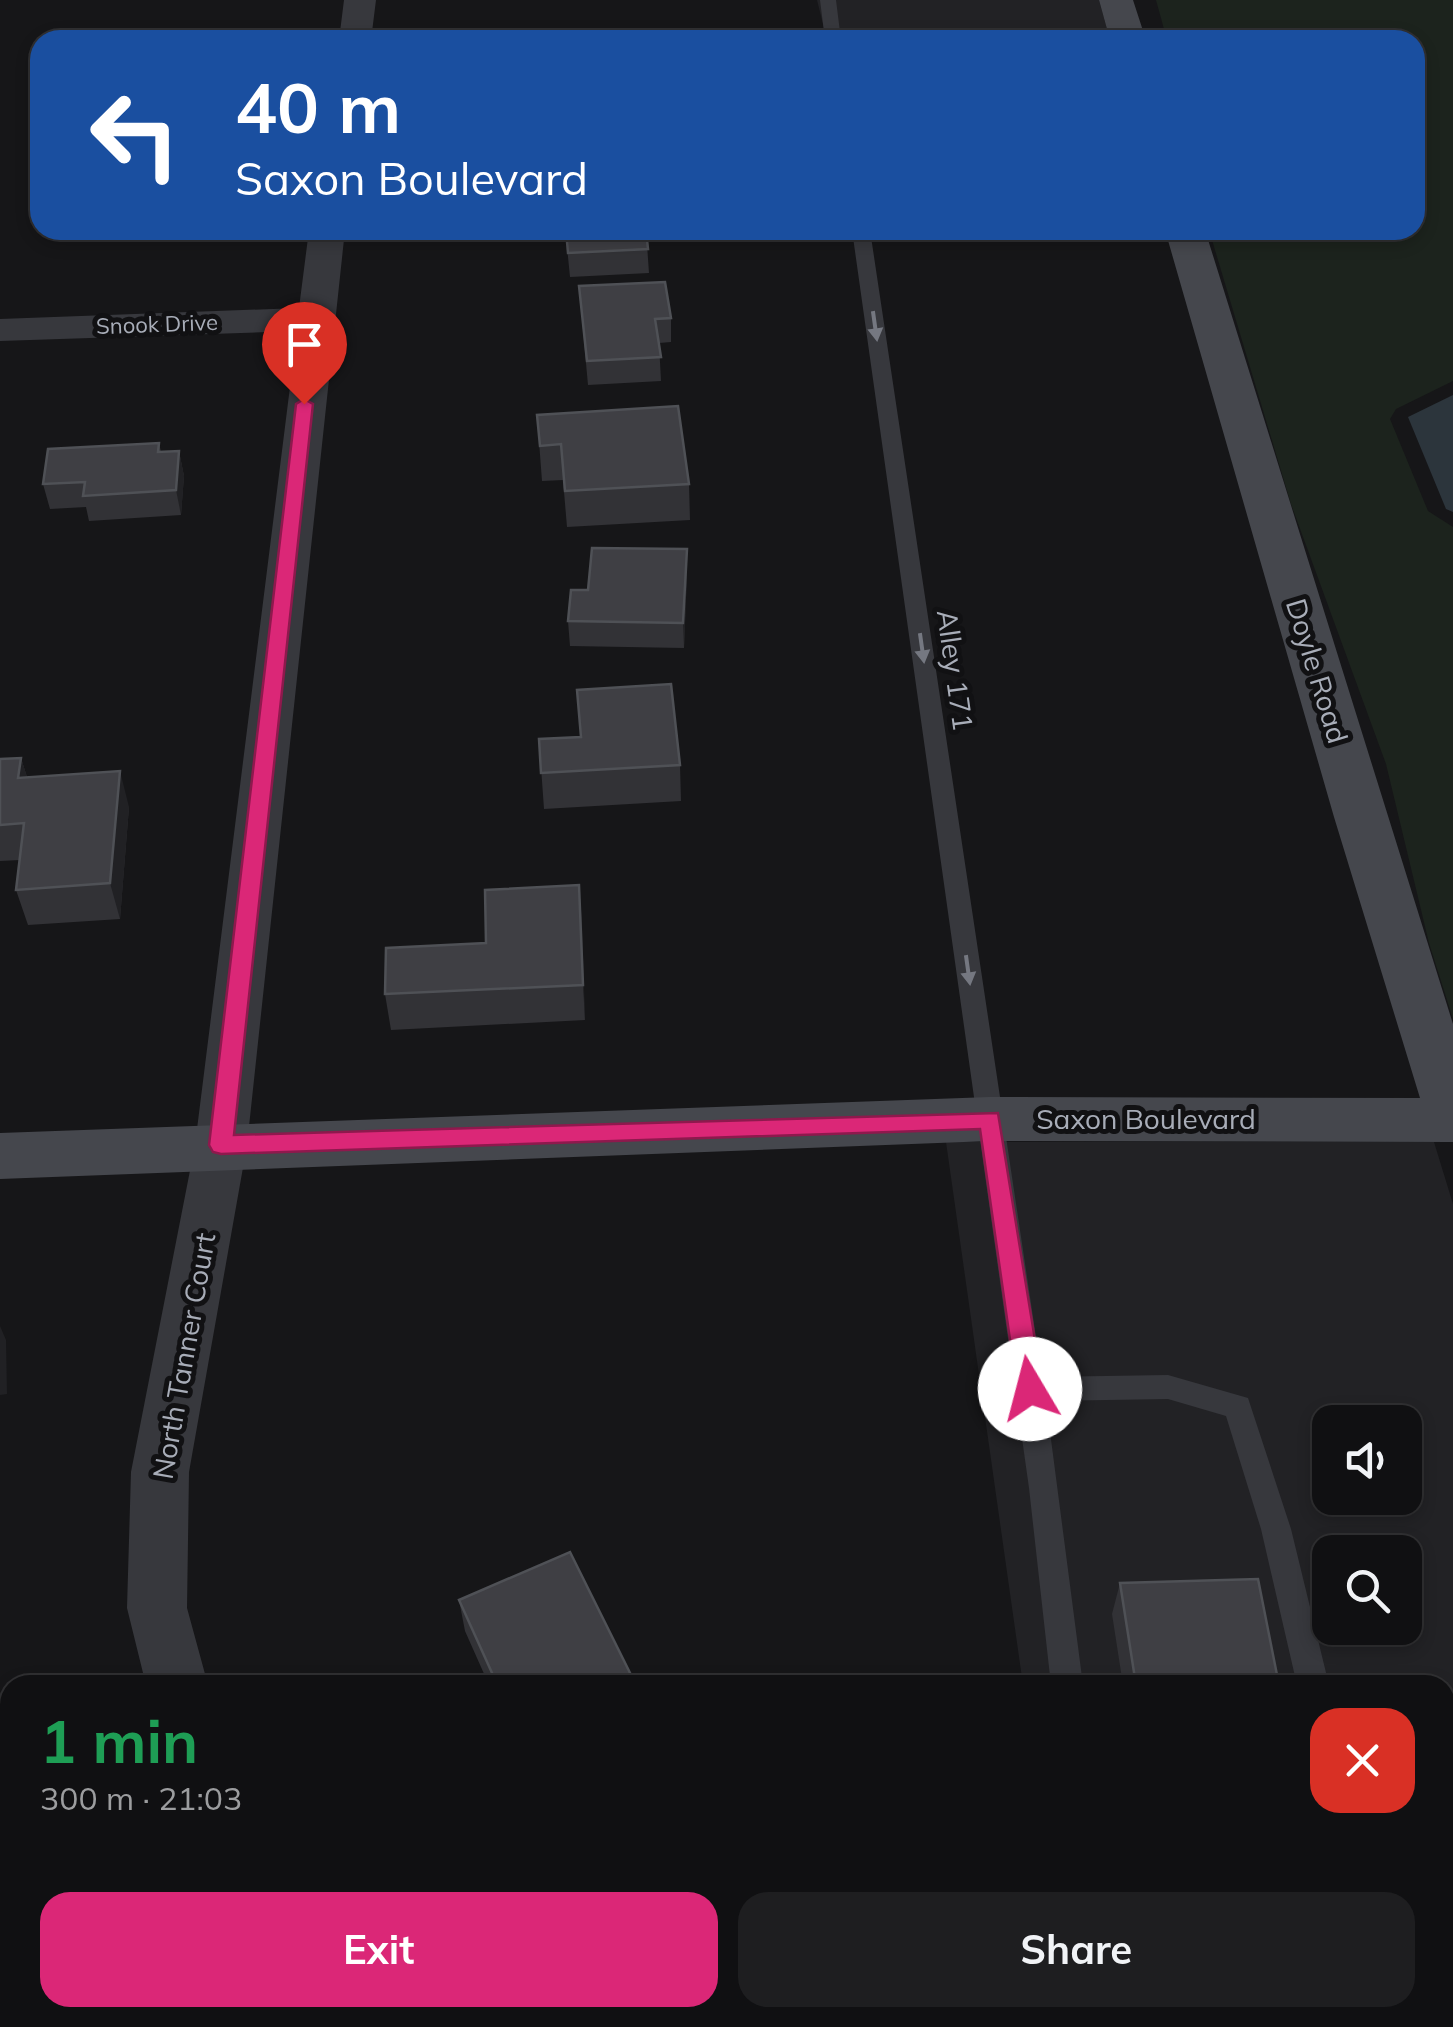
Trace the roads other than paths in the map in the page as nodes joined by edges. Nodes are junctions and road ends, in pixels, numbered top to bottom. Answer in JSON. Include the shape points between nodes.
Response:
{"nodes":[{"id":1,"x":360,"y":0,"type":"edge"},
{"id":2,"x":828,"y":0,"type":"edge"},
{"id":3,"x":1116,"y":0,"type":"edge"},
{"id":4,"x":356,"y":30,"type":"edge"},
{"id":5,"x":832,"y":30,"type":"edge"},
{"id":6,"x":1125,"y":30,"type":"edge"},
{"id":7,"x":326,"y":240,"type":"edge"},
{"id":8,"x":862,"y":240,"type":"edge"},
{"id":9,"x":1187,"y":240,"type":"edge"},
{"id":10,"x":314,"y":319,"type":"junction"},
{"id":11,"x":0,"y":330,"type":"edge"},
{"id":12,"x":1453,"y":1111,"type":"edge"},
{"id":13,"x":990,"y":1119,"type":"junction"},
{"id":14,"x":1453,"y":1120,"type":"edge"},
{"id":15,"x":221,"y":1145,"type":"junction"},
{"id":16,"x":0,"y":1156,"type":"edge"},
{"id":17,"x":1030,"y":1389,"type":"junction"},
{"id":18,"x":174,"y":1675,"type":"edge"},
{"id":19,"x":1066,"y":1675,"type":"edge"},
{"id":20,"x":1312,"y":1675,"type":"edge"}],
"edges":[{"from":1,"to":4,"type":"street"},
{"from":2,"to":5,"type":"lane"},
{"from":3,"to":6,"type":"main road"},
{"from":7,"to":10,"type":"street","name":"North Tanner Court"},
{"from":8,"to":13,"type":"lane","name":"Alley 171","one_way":true},
{"from":9,"to":12,"type":"main road","name":"Doyle Road"},
{"from":10,"to":11,"type":"street","name":"Snook Drive"},
{"from":10,"to":15,"type":"street","name":"North Tanner Court"},
{"from":13,"to":14,"type":"main road","name":"Saxon Boulevard"},
{"from":13,"to":15,"type":"main road","name":"Saxon Boulevard"},
{"from":13,"to":17,"type":"lane","name":"Alley 171"},
{"from":15,"to":16,"type":"main road","name":"Saxon Boulevard"},
{"from":15,"to":18,"type":"street","name":"North Tanner Court","via":[[160,1472],[156,1608]]},
{"from":17,"to":19,"type":"lane","name":"Alley 171"},
{"from":17,"to":20,"type":"lane","via":[[1168,1387],[1238,1406]]}]}
